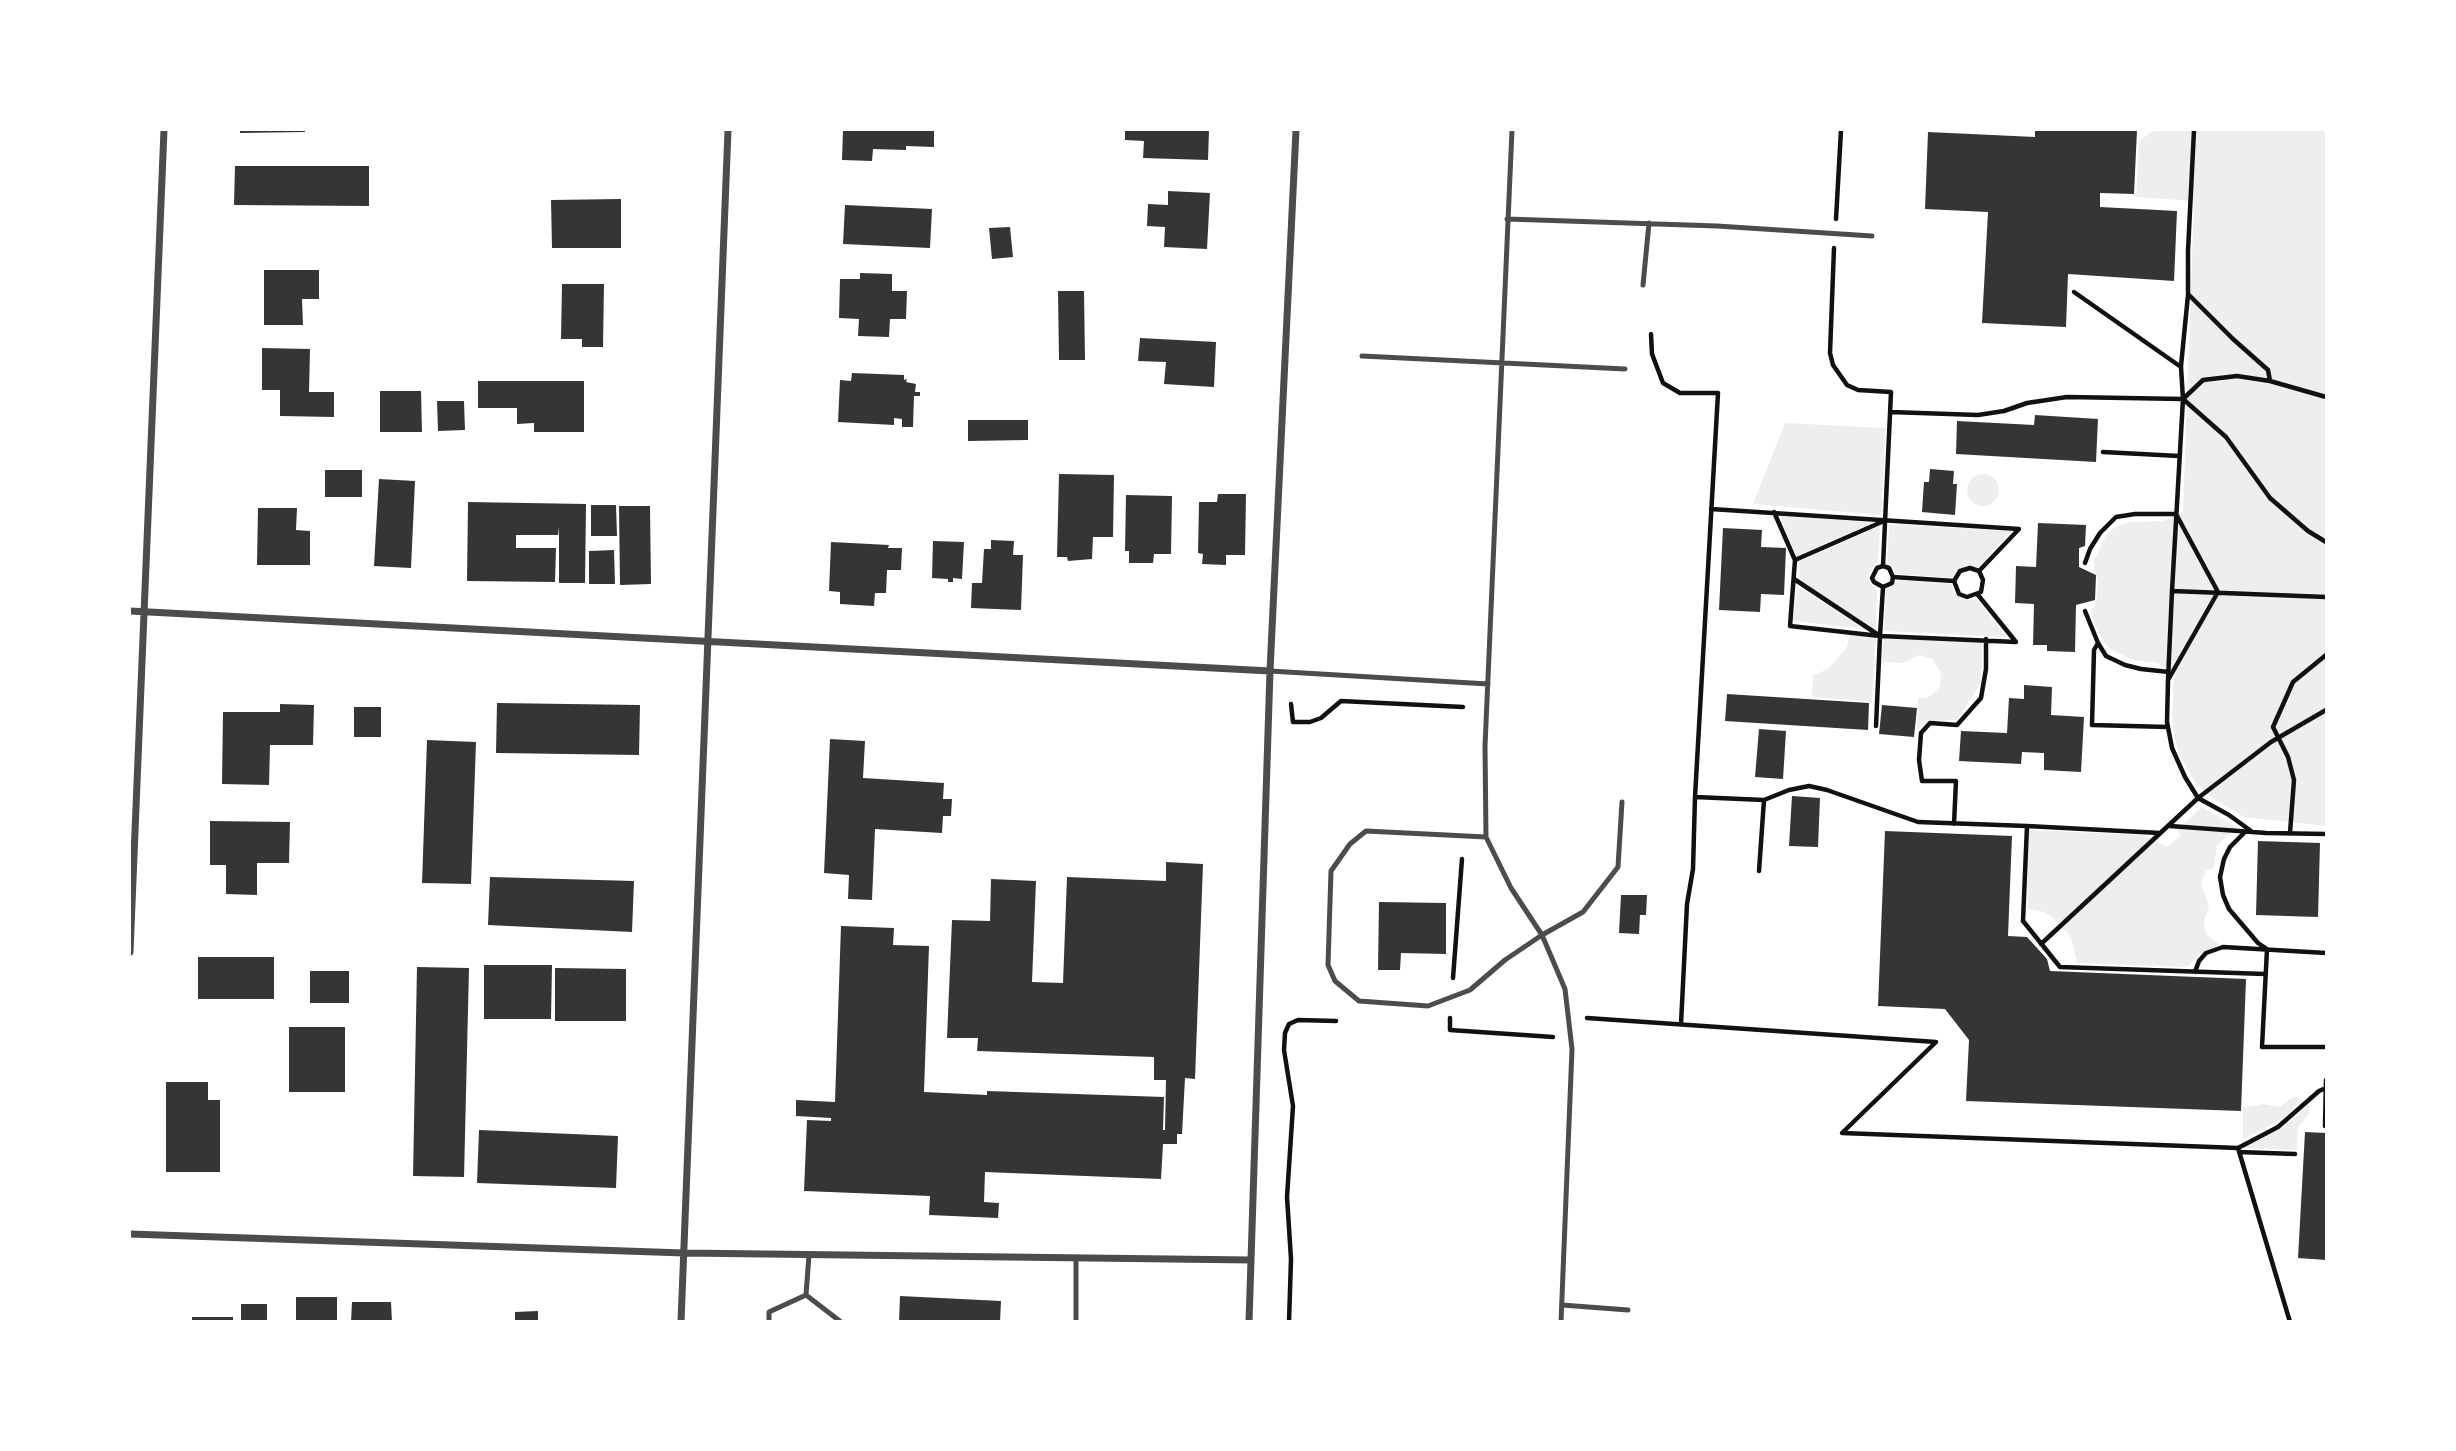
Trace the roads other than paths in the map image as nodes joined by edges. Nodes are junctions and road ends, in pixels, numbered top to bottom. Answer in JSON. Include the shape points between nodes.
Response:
{"nodes":[{"id":1,"x":164,"y":130,"type":"edge"},
{"id":2,"x":728,"y":130,"type":"edge"},
{"id":3,"x":1296,"y":130,"type":"edge"},
{"id":4,"x":1512,"y":130,"type":"edge"},
{"id":5,"x":1507,"y":219,"type":"junction"},
{"id":6,"x":1649,"y":223,"type":"junction"},
{"id":7,"x":1872,"y":236,"type":"dead end"},
{"id":8,"x":1643,"y":285,"type":"dead end"},
{"id":9,"x":1362,"y":356,"type":"dead end"},
{"id":10,"x":1503,"y":362,"type":"junction"},
{"id":11,"x":1625,"y":369,"type":"dead end"},
{"id":12,"x":130,"y":611,"type":"edge"},
{"id":13,"x":144,"y":611,"type":"junction"},
{"id":14,"x":708,"y":641,"type":"junction"},
{"id":15,"x":1270,"y":671,"type":"junction"},
{"id":16,"x":1488,"y":684,"type":"junction"},
{"id":17,"x":1622,"y":802,"type":"dead end"},
{"id":18,"x":1486,"y":837,"type":"junction"},
{"id":19,"x":1542,"y":935,"type":"junction"},
{"id":20,"x":130,"y":952,"type":"edge"},
{"id":21,"x":130,"y":1234,"type":"edge"},
{"id":22,"x":684,"y":1253,"type":"junction"},
{"id":23,"x":809,"y":1255,"type":"junction"},
{"id":24,"x":1076,"y":1258,"type":"junction"},
{"id":25,"x":1251,"y":1260,"type":"junction"},
{"id":26,"x":806,"y":1295,"type":"junction"},
{"id":27,"x":1562,"y":1305,"type":"junction"},
{"id":28,"x":1628,"y":1310,"type":"dead end"},
{"id":29,"x":681,"y":1321,"type":"edge"},
{"id":30,"x":769,"y":1321,"type":"edge"},
{"id":31,"x":841,"y":1321,"type":"edge"},
{"id":32,"x":1076,"y":1321,"type":"edge"},
{"id":33,"x":1249,"y":1321,"type":"edge"},
{"id":34,"x":1561,"y":1321,"type":"edge"}],
"edges":[{"from":1,"to":13,"type":"street"},
{"from":2,"to":14,"type":"street"},
{"from":3,"to":15,"type":"street"},
{"from":4,"to":5,"type":"lane"},
{"from":5,"to":6,"type":"lane"},
{"from":5,"to":10,"type":"lane"},
{"from":6,"to":7,"type":"lane"},
{"from":6,"to":8,"type":"lane"},
{"from":9,"to":10,"type":"lane"},
{"from":10,"to":11,"type":"lane"},
{"from":10,"to":16,"type":"lane"},
{"from":12,"to":13,"type":"street"},
{"from":13,"to":14,"type":"street"},
{"from":13,"to":20,"type":"street"},
{"from":14,"to":15,"type":"street"},
{"from":14,"to":22,"type":"street"},
{"from":15,"to":16,"type":"lane"},
{"from":15,"to":25,"type":"street"},
{"from":16,"to":18,"type":"lane"},
{"from":17,"to":19,"type":"lane","via":[[1618,867],[1583,912]]},
{"from":18,"to":19,"type":"lane","via":[[1511,888]]},
{"from":18,"to":19,"type":"lane","via":[[1366,831],[1350,844],[1331,871],[1328,965],[1335,981],[1359,1001],[1428,1006],[1470,990]]},
{"from":19,"to":27,"type":"lane","via":[[1565,989],[1572,1049]]},
{"from":21,"to":22,"type":"street"},
{"from":22,"to":23,"type":"street"},
{"from":22,"to":29,"type":"street"},
{"from":23,"to":24,"type":"street"},
{"from":23,"to":26,"type":"lane"},
{"from":24,"to":25,"type":"street"},
{"from":24,"to":32,"type":"lane"},
{"from":25,"to":33,"type":"street"},
{"from":26,"to":30,"type":"lane","via":[[769,1312]]},
{"from":26,"to":31,"type":"lane"},
{"from":27,"to":28,"type":"lane"},
{"from":27,"to":34,"type":"lane"}]}
